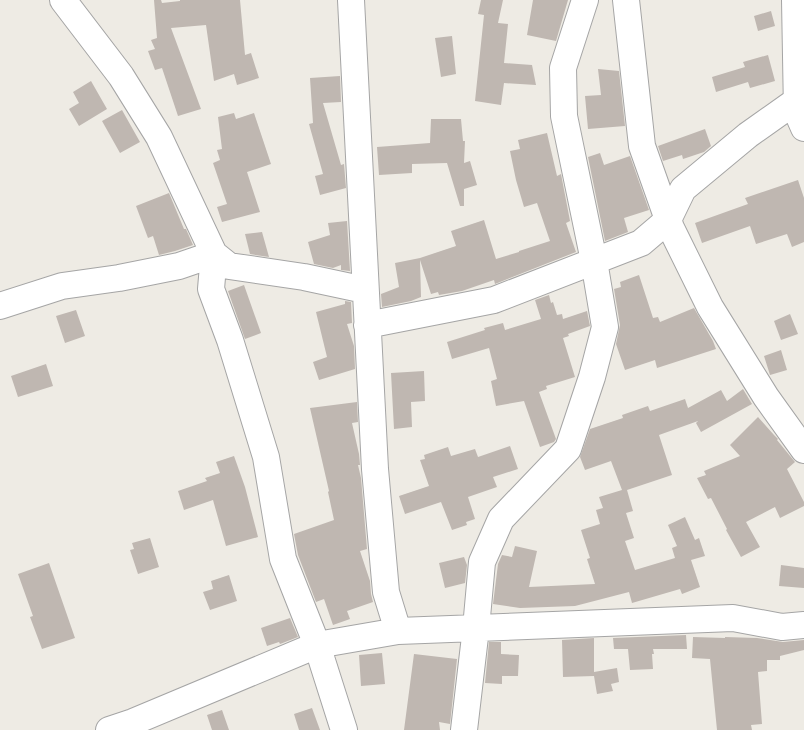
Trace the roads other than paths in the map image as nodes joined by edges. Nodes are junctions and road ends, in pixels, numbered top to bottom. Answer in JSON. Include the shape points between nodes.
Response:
{"nodes":[{"id":1,"x":63,"y":0,"type":"edge"},
{"id":2,"x":351,"y":0,"type":"edge"},
{"id":3,"x":585,"y":0,"type":"edge"},
{"id":4,"x":626,"y":0,"type":"edge"},
{"id":5,"x":795,"y":0,"type":"edge"},
{"id":6,"x":796,"y":101,"type":"junction"},
{"id":7,"x":804,"y":128,"type":"edge"},
{"id":8,"x":668,"y":220,"type":"junction"},
{"id":9,"x":214,"y":254,"type":"junction"},
{"id":10,"x":594,"y":261,"type":"junction"},
{"id":11,"x":366,"y":290,"type":"junction"},
{"id":12,"x":0,"y":306,"type":"edge"},
{"id":13,"x":367,"y":325,"type":"junction"},
{"id":14,"x":804,"y":450,"type":"edge"},
{"id":15,"x":804,"y":625,"type":"edge"},
{"id":16,"x":476,"y":628,"type":"junction"},
{"id":17,"x":398,"y":631,"type":"junction"},
{"id":18,"x":317,"y":645,"type":"junction"},
{"id":19,"x":109,"y":730,"type":"edge"},
{"id":20,"x":344,"y":730,"type":"edge"},
{"id":21,"x":464,"y":730,"type":"edge"}],
"edges":[{"from":1,"to":9,"type":"street","via":[[121,76],[160,137]]},
{"from":2,"to":11,"type":"street"},
{"from":3,"to":10,"type":"street","via":[[563,68],[564,116]]},
{"from":4,"to":8,"type":"street","via":[[642,146]]},
{"from":5,"to":6,"type":"street"},
{"from":6,"to":7,"type":"street","via":[[796,112]]},
{"from":6,"to":8,"type":"street","via":[[748,135],[683,189]]},
{"from":8,"to":10,"type":"street","via":[[641,243]]},
{"from":8,"to":14,"type":"street","via":[[710,307],[766,397]]},
{"from":9,"to":11,"type":"street","via":[[229,266]]},
{"from":9,"to":12,"type":"street","via":[[179,266],[62,286]]},
{"from":9,"to":18,"type":"street","via":[[211,288],[266,457],[284,559]]},
{"from":10,"to":13,"type":"street","via":[[494,300]]},
{"from":10,"to":16,"type":"street","via":[[605,327],[592,377],[568,449],[501,519],[482,562]]},
{"from":11,"to":13,"type":"street"},
{"from":13,"to":17,"type":"street","via":[[386,592]]},
{"from":15,"to":16,"type":"street","via":[[782,627],[733,618]]},
{"from":16,"to":17,"type":"street"},
{"from":16,"to":21,"type":"street"},
{"from":17,"to":18,"type":"street"},
{"from":18,"to":19,"type":"street"},
{"from":18,"to":20,"type":"street"}]}
